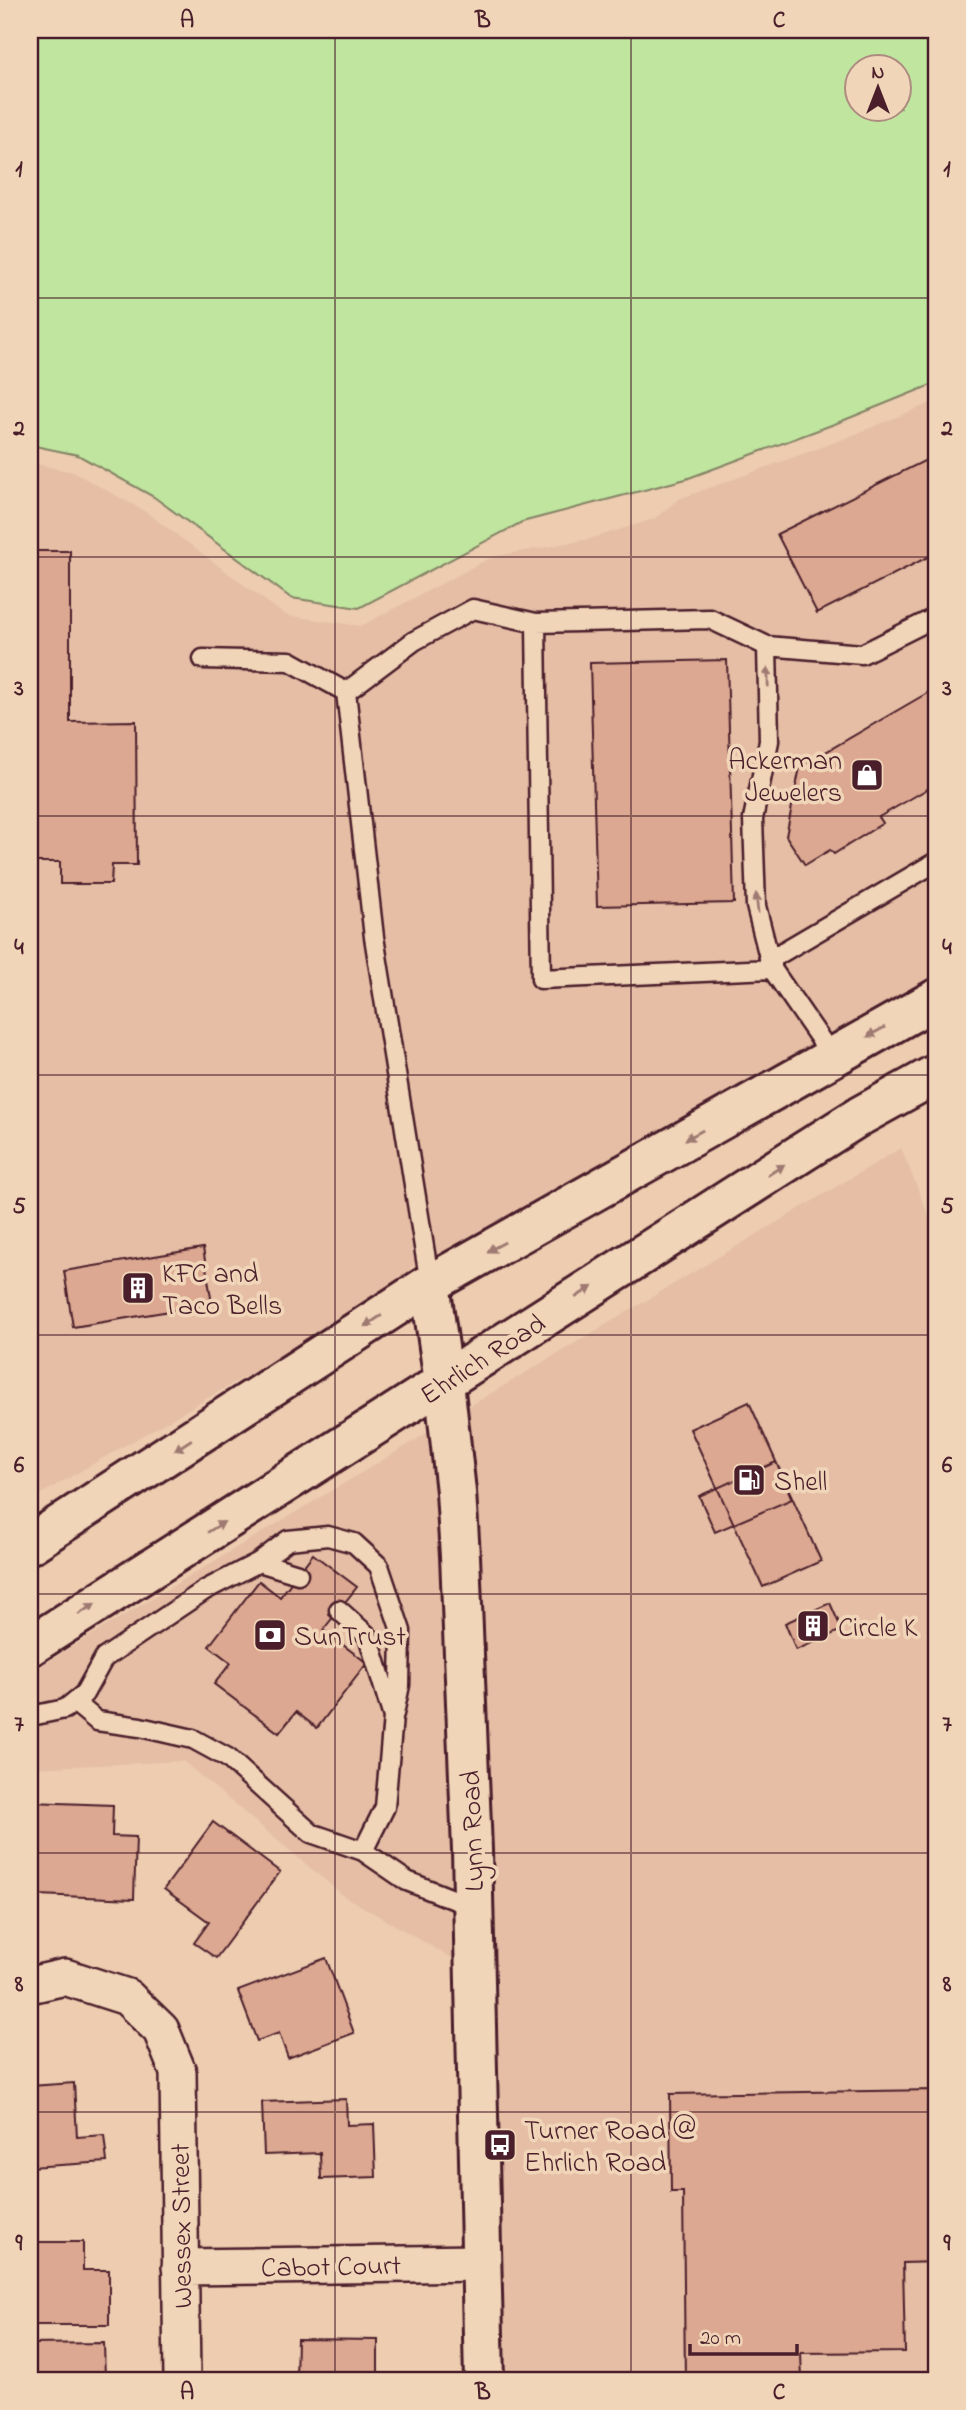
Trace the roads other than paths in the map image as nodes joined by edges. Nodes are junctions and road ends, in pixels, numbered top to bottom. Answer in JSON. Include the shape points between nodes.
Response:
{"nodes":[{"id":1,"x":936,"y":617,"type":"edge"},
{"id":2,"x":536,"y":622,"type":"junction"},
{"id":3,"x":767,"y":646,"type":"junction"},
{"id":4,"x":203,"y":659,"type":"dead end"},
{"id":5,"x":346,"y":692,"type":"junction"},
{"id":6,"x":936,"y":862,"type":"edge"},
{"id":7,"x":770,"y":964,"type":"junction"},
{"id":8,"x":936,"y":999,"type":"edge"},
{"id":9,"x":832,"y":1056,"type":"junction"},
{"id":10,"x":936,"y":1074,"type":"edge"},
{"id":11,"x":430,"y":1284,"type":"junction"},
{"id":12,"x":444,"y":1382,"type":"junction"},
{"id":13,"x":30,"y":1544,"type":"edge"},
{"id":14,"x":259,"y":1562,"type":"junction"},
{"id":15,"x":298,"y":1574,"type":"dead end"},
{"id":16,"x":339,"y":1610,"type":"dead end"},
{"id":17,"x":30,"y":1646,"type":"edge"},
{"id":18,"x":74,"y":1702,"type":"junction"},
{"id":19,"x":30,"y":1708,"type":"edge"},
{"id":20,"x":394,"y":1717,"type":"junction"},
{"id":21,"x":363,"y":1851,"type":"junction"},
{"id":22,"x":473,"y":1907,"type":"junction"},
{"id":23,"x":30,"y":1985,"type":"edge"},
{"id":24,"x":482,"y":2263,"type":"junction"},
{"id":25,"x":180,"y":2267,"type":"junction"},
{"id":26,"x":181,"y":2380,"type":"edge"},
{"id":27,"x":484,"y":2380,"type":"edge"}],
"edges":[{"from":1,"to":3,"type":"lane","via":[[862,654]]},
{"from":2,"to":3,"type":"lane","via":[[710,619]]},
{"from":2,"to":5,"type":"lane","via":[[473,609],[414,641]]},
{"from":2,"to":7,"type":"lane","via":[[541,979]]},
{"from":7,"to":3,"type":"lane","one_way":true,"via":[[756,906],[753,819],[769,741]]},
{"from":4,"to":5,"type":"lane","via":[[290,661]]},
{"from":5,"to":11,"type":"lane","via":[[374,937]]},
{"from":6,"to":7,"type":"lane"},
{"from":7,"to":9,"type":"lane"},
{"from":8,"to":9,"type":"main road","one_way":true},
{"from":9,"to":11,"type":"main road","one_way":true},
{"from":12,"to":10,"type":"main road","name":"Ehrlich Road","one_way":true,"via":[[860,1116]]},
{"from":11,"to":12,"type":"main road","name":"Lynn Road"},
{"from":11,"to":13,"type":"main road","one_way":true},
{"from":17,"to":12,"type":"main road","name":"Ehrlich Road","one_way":true},
{"from":12,"to":22,"type":"main road","name":"Lynn Road","via":[[459,1543]]},
{"from":14,"to":15,"type":"lane"},
{"from":14,"to":18,"type":"lane","via":[[205,1590],[104,1658],[84,1694]]},
{"from":14,"to":20,"type":"lane","via":[[288,1540],[328,1536],[354,1543],[379,1566],[401,1631]]},
{"from":16,"to":20,"type":"lane","via":[[368,1636]]},
{"from":18,"to":19,"type":"lane","via":[[65,1709],[36,1715]]},
{"from":18,"to":21,"type":"lane","via":[[97,1721],[193,1740],[217,1752],[311,1833]]},
{"from":20,"to":21,"type":"lane","via":[[385,1807]]},
{"from":21,"to":22,"type":"lane","via":[[407,1881]]},
{"from":22,"to":24,"type":"main road","name":"Lynn Road"},
{"from":23,"to":25,"type":"street","name":"Wessex Street","via":[[65,1977],[127,1997],[161,2029],[178,2072]]},
{"from":24,"to":25,"type":"street","name":"Cabot Court"},
{"from":24,"to":27,"type":"main road","name":"Lynn Road"},
{"from":25,"to":26,"type":"street","name":"Wessex Street"}]}
